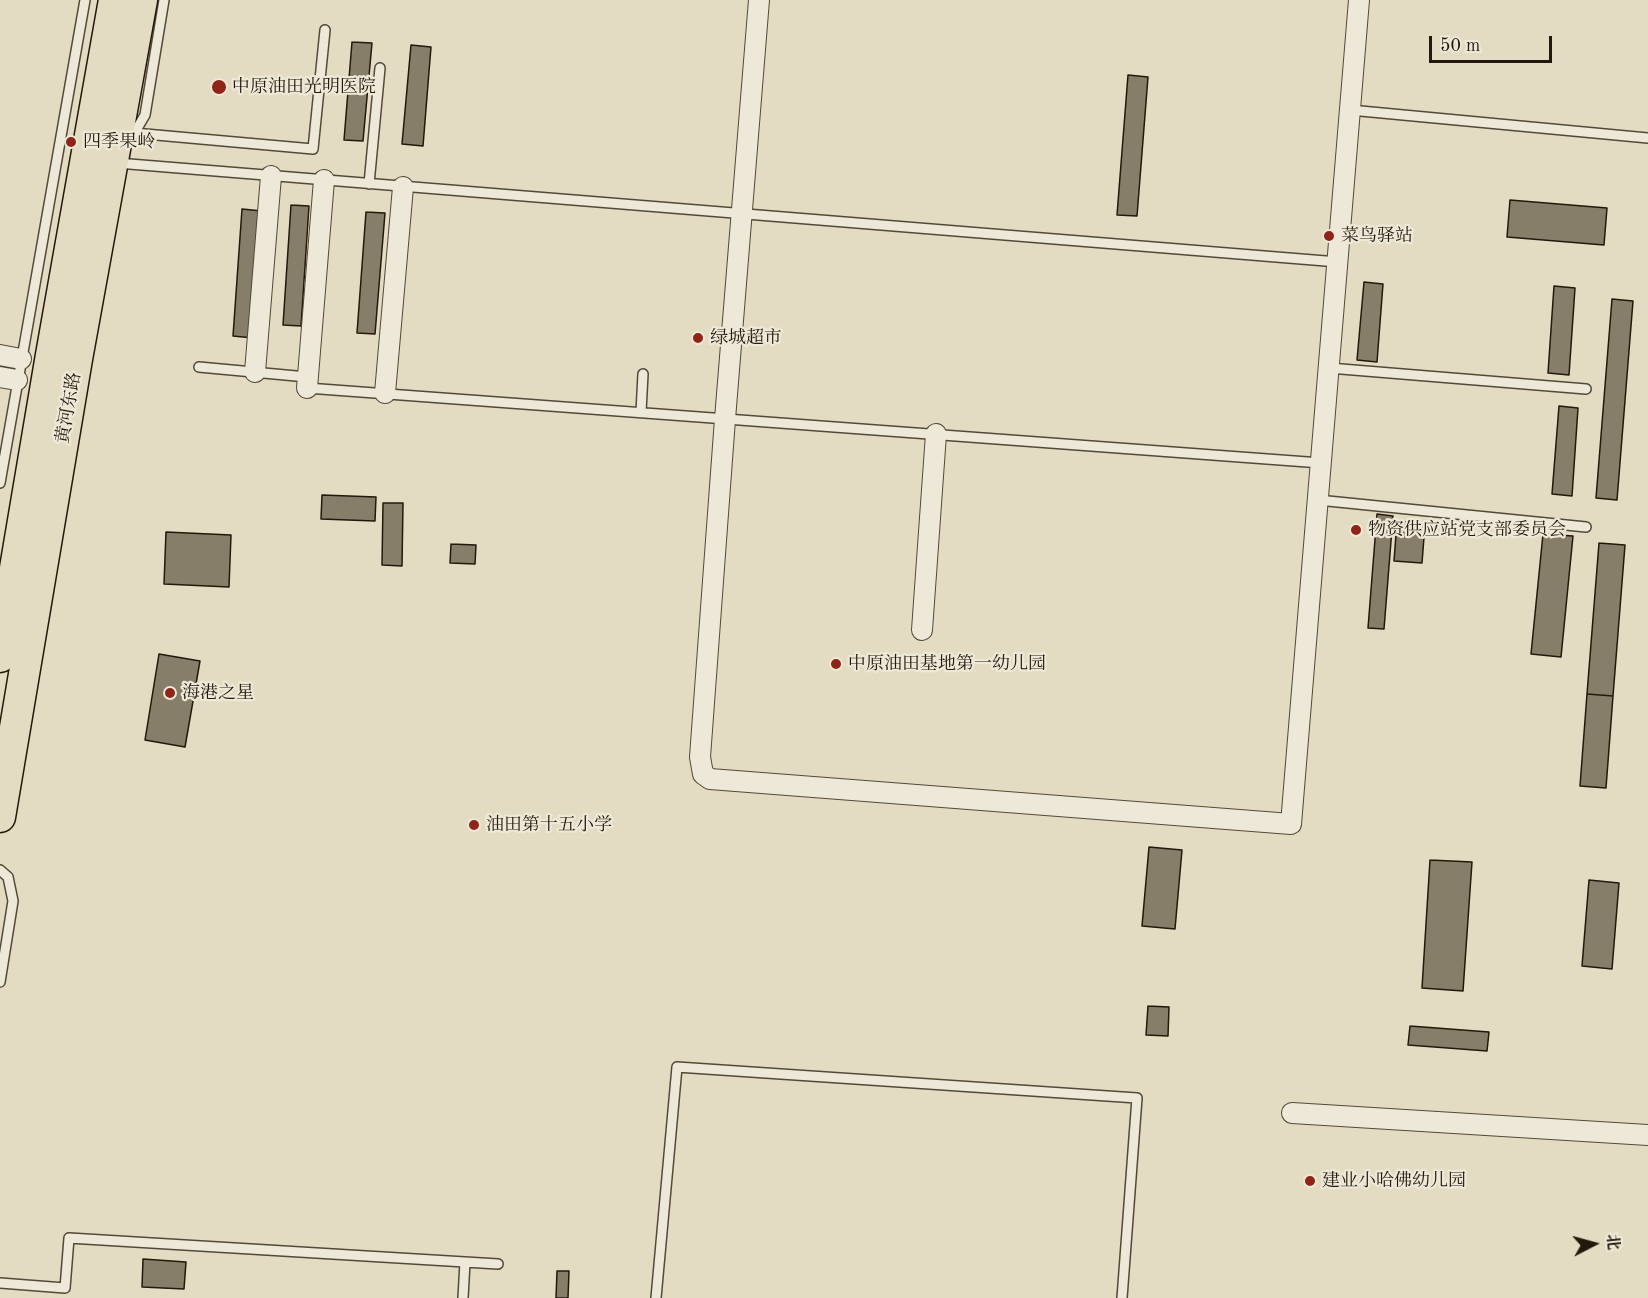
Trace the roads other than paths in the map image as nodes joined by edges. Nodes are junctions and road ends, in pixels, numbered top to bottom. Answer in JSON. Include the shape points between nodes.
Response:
{"nodes":[{"id":1,"x":85,"y":0,"type":"edge"},
{"id":2,"x":114,"y":0,"type":"edge"},
{"id":3,"x":142,"y":0,"type":"edge"},
{"id":4,"x":164,"y":0,"type":"edge"},
{"id":5,"x":759,"y":0,"type":"edge"},
{"id":6,"x":1359,"y":0,"type":"edge"},
{"id":7,"x":325,"y":30,"type":"dead end"},
{"id":8,"x":380,"y":68,"type":"dead end"},
{"id":9,"x":1350,"y":110,"type":"junction"},
{"id":10,"x":134,"y":133,"type":"junction"},
{"id":11,"x":1648,"y":138,"type":"edge"},
{"id":12,"x":113,"y":163,"type":"junction"},
{"id":13,"x":271,"y":176,"type":"junction"},
{"id":14,"x":324,"y":180,"type":"junction"},
{"id":15,"x":369,"y":184,"type":"junction"},
{"id":16,"x":403,"y":187,"type":"junction"},
{"id":17,"x":742,"y":214,"type":"junction"},
{"id":18,"x":1338,"y":262,"type":"junction"},
{"id":19,"x":0,"y":355,"type":"edge"},
{"id":20,"x":21,"y":359,"type":"junction"},
{"id":21,"x":199,"y":367,"type":"dead end"},
{"id":22,"x":1329,"y":368,"type":"junction"},
{"id":23,"x":255,"y":372,"type":"junction"},
{"id":24,"x":643,"y":374,"type":"dead end"},
{"id":25,"x":9,"y":379,"type":"edge"},
{"id":26,"x":307,"y":382,"type":"junction"},
{"id":27,"x":1586,"y":389,"type":"dead end"},
{"id":28,"x":386,"y":393,"type":"junction"},
{"id":29,"x":641,"y":412,"type":"junction"},
{"id":30,"x":725,"y":418,"type":"junction"},
{"id":31,"x":936,"y":434,"type":"junction"},
{"id":32,"x":1321,"y":463,"type":"junction"},
{"id":33,"x":0,"y":483,"type":"edge"},
{"id":34,"x":1318,"y":500,"type":"junction"},
{"id":35,"x":1586,"y":527,"type":"dead end"},
{"id":36,"x":922,"y":630,"type":"dead end"},
{"id":37,"x":0,"y":657,"type":"edge"},
{"id":38,"x":0,"y":817,"type":"edge"},
{"id":39,"x":0,"y":870,"type":"edge"},
{"id":40,"x":0,"y":982,"type":"edge"},
{"id":41,"x":1292,"y":1113,"type":"dead end"},
{"id":42,"x":1648,"y":1135,"type":"edge"},
{"id":43,"x":465,"y":1262,"type":"junction"},
{"id":44,"x":498,"y":1264,"type":"dead end"},
{"id":45,"x":0,"y":1283,"type":"edge"},
{"id":46,"x":463,"y":1298,"type":"edge"},
{"id":47,"x":656,"y":1298,"type":"edge"},
{"id":48,"x":1122,"y":1298,"type":"edge"}],
"edges":[{"from":1,"to":20,"type":"lane"},
{"from":2,"to":37,"type":"main road","name":"黄河东路"},
{"from":3,"to":12,"type":"main road","name":"黄河东路"},
{"from":4,"to":10,"type":"lane","via":[[145,115]]},
{"from":5,"to":17,"type":"street"},
{"from":6,"to":9,"type":"street"},
{"from":7,"to":10,"type":"lane","via":[[313,149]]},
{"from":8,"to":15,"type":"lane"},
{"from":9,"to":11,"type":"lane"},
{"from":9,"to":18,"type":"street"},
{"from":10,"to":12,"type":"lane"},
{"from":12,"to":13,"type":"lane"},
{"from":12,"to":38,"type":"main road","name":"黄河东路"},
{"from":13,"to":14,"type":"lane"},
{"from":13,"to":23,"type":"street"},
{"from":14,"to":15,"type":"lane"},
{"from":14,"to":26,"type":"street"},
{"from":15,"to":16,"type":"lane"},
{"from":16,"to":17,"type":"lane"},
{"from":16,"to":28,"type":"street"},
{"from":17,"to":18,"type":"lane"},
{"from":17,"to":30,"type":"street"},
{"from":18,"to":22,"type":"street"},
{"from":19,"to":20,"type":"street"},
{"from":20,"to":25,"type":"lane"},
{"from":21,"to":23,"type":"lane"},
{"from":22,"to":27,"type":"lane"},
{"from":22,"to":32,"type":"street"},
{"from":23,"to":26,"type":"lane"},
{"from":24,"to":29,"type":"lane"},
{"from":25,"to":33,"type":"lane"},
{"from":26,"to":28,"type":"lane"},
{"from":28,"to":29,"type":"lane"},
{"from":29,"to":30,"type":"lane"},
{"from":30,"to":31,"type":"lane"},
{"from":30,"to":34,"type":"street","via":[[700,758],[703,774],[710,779],[1291,824]]},
{"from":31,"to":32,"type":"lane"},
{"from":31,"to":36,"type":"street"},
{"from":32,"to":34,"type":"street"},
{"from":34,"to":35,"type":"lane"},
{"from":39,"to":40,"type":"lane","via":[[8,876],[13,901]]},
{"from":41,"to":42,"type":"street"},
{"from":43,"to":44,"type":"lane"},
{"from":43,"to":45,"type":"lane","via":[[69,1238],[65,1288]]},
{"from":43,"to":46,"type":"lane"},
{"from":47,"to":48,"type":"lane","via":[[677,1066],[1137,1098]]}]}
